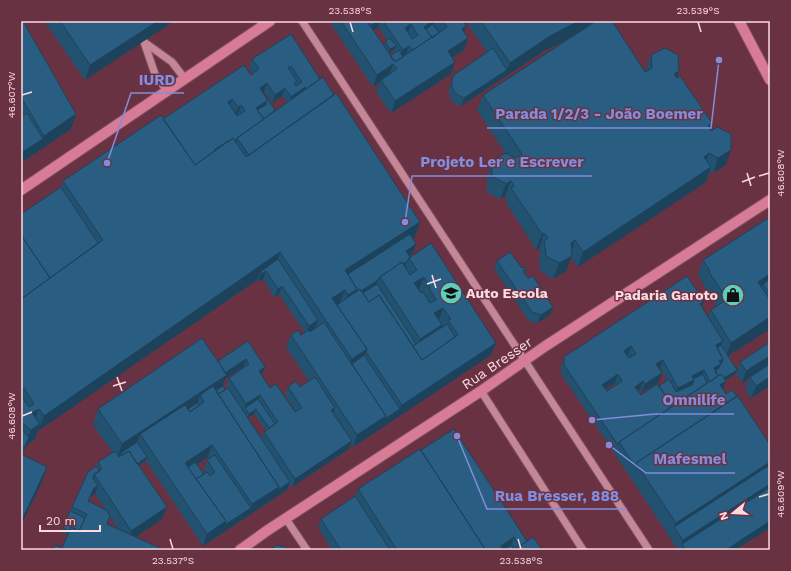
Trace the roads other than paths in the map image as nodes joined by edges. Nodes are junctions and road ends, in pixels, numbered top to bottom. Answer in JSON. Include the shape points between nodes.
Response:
{"nodes":[{"id":1,"x":270,"y":21,"type":"edge"},
{"id":2,"x":302,"y":21,"type":"edge"},
{"id":3,"x":739,"y":21,"type":"edge"},
{"id":4,"x":185,"y":79,"type":"junction"},
{"id":5,"x":770,"y":80,"type":"edge"},
{"id":6,"x":167,"y":91,"type":"junction"},
{"id":7,"x":21,"y":190,"type":"edge"},
{"id":8,"x":770,"y":200,"type":"edge"},
{"id":9,"x":524,"y":361,"type":"junction"},
{"id":10,"x":481,"y":391,"type":"junction"},
{"id":11,"x":286,"y":519,"type":"junction"},
{"id":12,"x":240,"y":550,"type":"edge"},
{"id":13,"x":307,"y":550,"type":"edge"},
{"id":14,"x":583,"y":550,"type":"edge"},
{"id":15,"x":649,"y":550,"type":"edge"}],
"edges":[{"from":1,"to":4,"type":"main road"},
{"from":2,"to":9,"type":"street"},
{"from":3,"to":5,"type":"main road"},
{"from":4,"to":6,"type":"main road"},
{"from":4,"to":6,"type":"street","via":[[172,62],[144,42],[155,74]]},
{"from":6,"to":7,"type":"main road"},
{"from":8,"to":9,"type":"main road","name":"Rua Bresser"},
{"from":9,"to":10,"type":"main road","name":"Rua Bresser"},
{"from":9,"to":15,"type":"street"},
{"from":10,"to":11,"type":"main road","name":"Rua Bresser"},
{"from":10,"to":14,"type":"street"},
{"from":11,"to":12,"type":"main road","name":"Rua Bresser"},
{"from":11,"to":13,"type":"street"}]}
